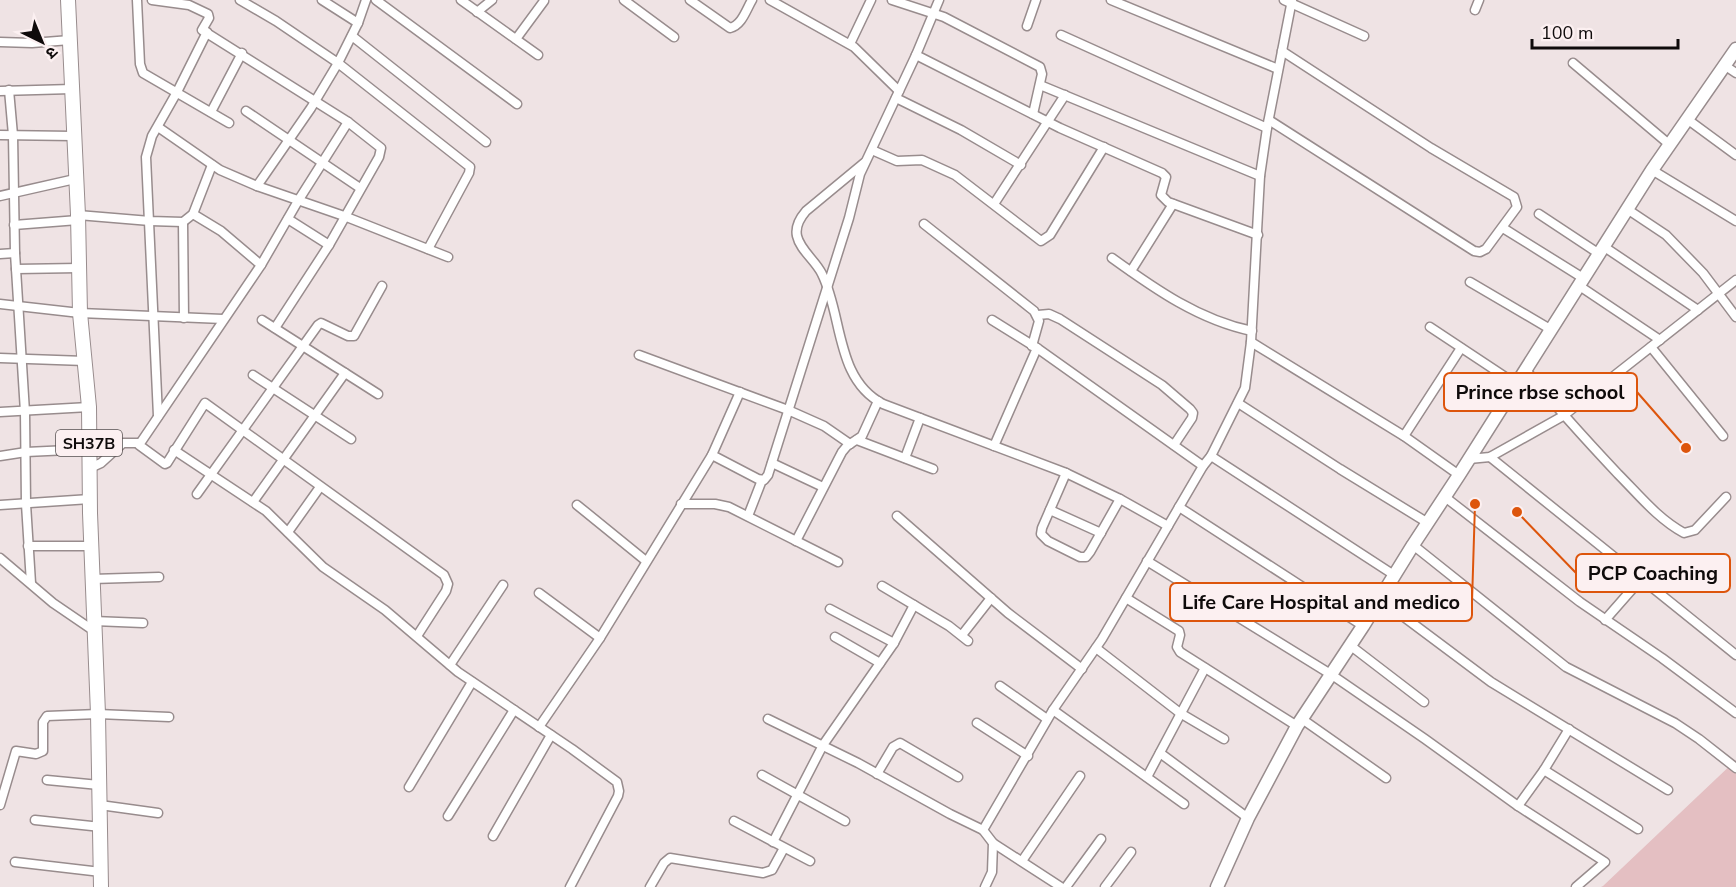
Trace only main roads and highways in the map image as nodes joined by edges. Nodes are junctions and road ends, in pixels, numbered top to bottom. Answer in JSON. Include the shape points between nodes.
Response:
{"nodes":[{"id":1,"x":68,"y":0,"type":"edge"},
{"id":2,"x":101,"y":887,"type":"edge"}],
"edges":[{"from":1,"to":2,"type":"main road","number":"SH37B","via":[[80,313],[89,407]]}]}
